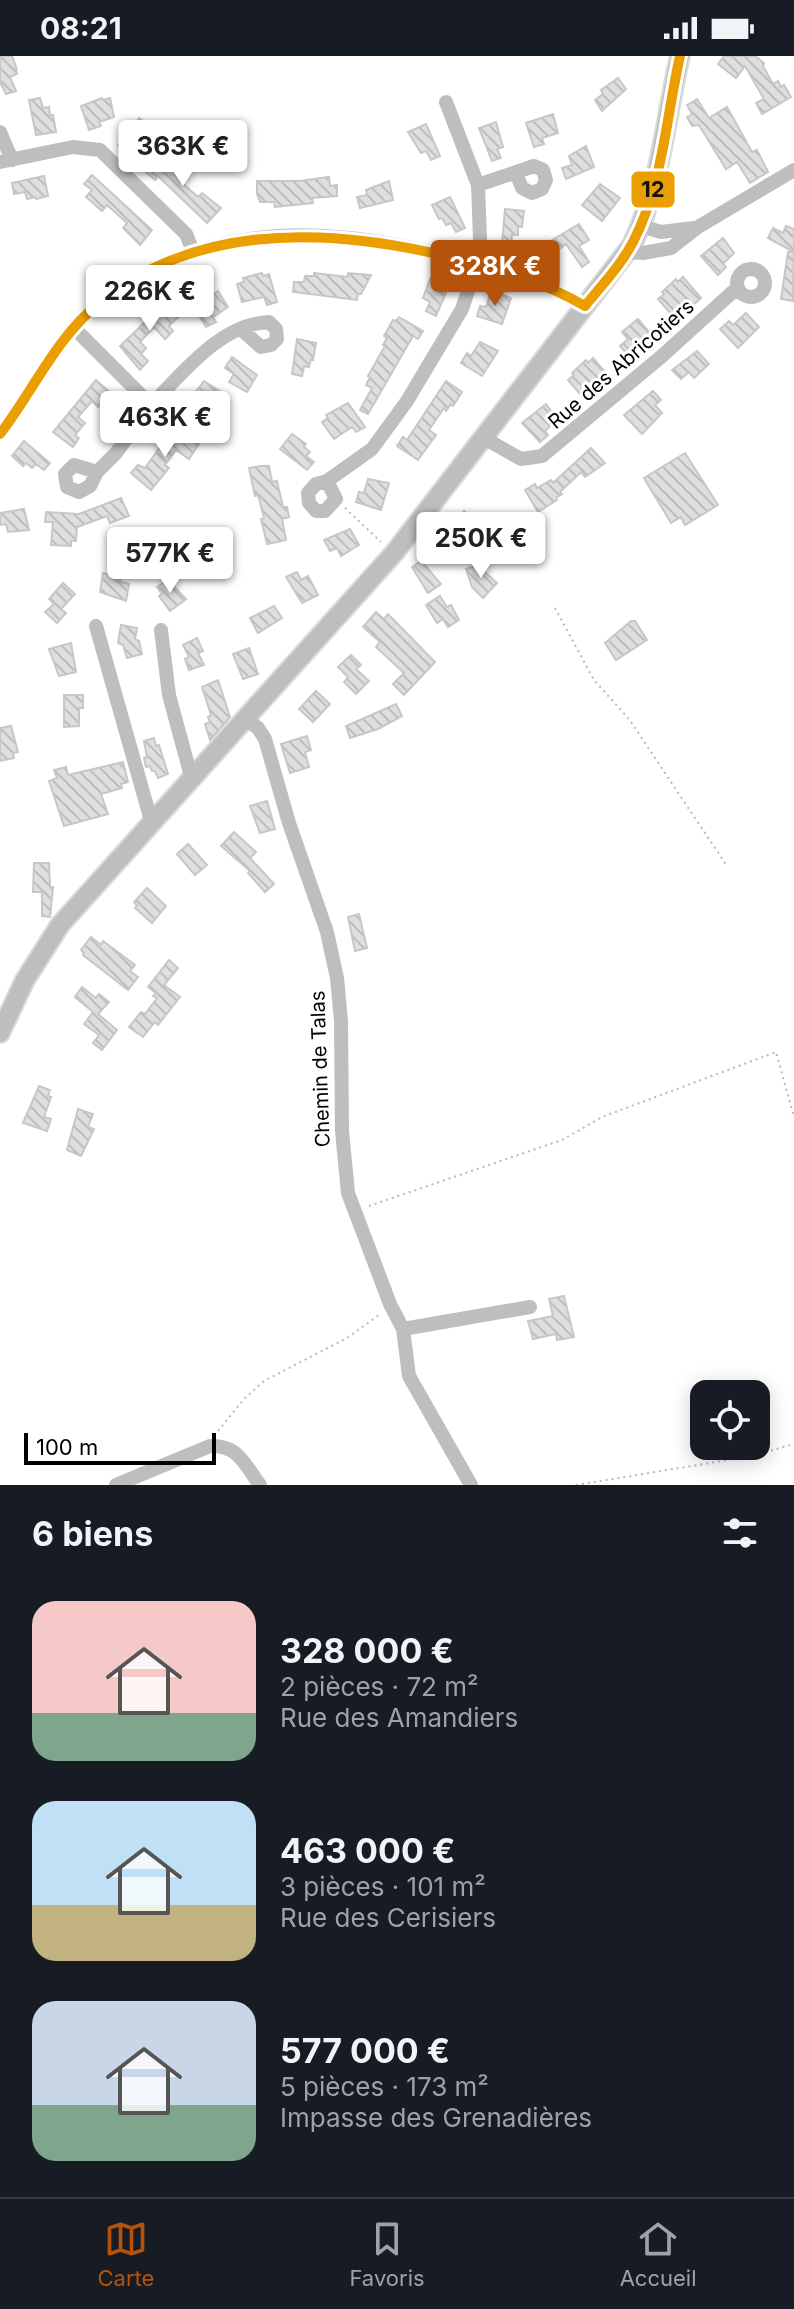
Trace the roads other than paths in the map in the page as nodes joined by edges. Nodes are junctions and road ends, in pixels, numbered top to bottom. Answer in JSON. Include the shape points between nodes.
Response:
{"nodes":[{"id":1,"x":680,"y":56,"type":"edge"},
{"id":2,"x":446,"y":102,"type":"dead end"},
{"id":3,"x":0,"y":132,"type":"edge"},
{"id":4,"x":6,"y":161,"type":"edge"},
{"id":5,"x":794,"y":170,"type":"edge"},
{"id":6,"x":516,"y":173,"type":"dead end"},
{"id":7,"x":478,"y":185,"type":"junction"},
{"id":8,"x":641,"y":226,"type":"junction"},
{"id":9,"x":698,"y":227,"type":"junction"},
{"id":10,"x":193,"y":251,"type":"junction"},
{"id":11,"x":627,"y":252,"type":"junction"},
{"id":12,"x":477,"y":264,"type":"junction"},
{"id":13,"x":737,"y":288,"type":"dead end"},
{"id":14,"x":585,"y":306,"type":"junction"},
{"id":15,"x":73,"y":327,"type":"junction"},
{"id":16,"x":242,"y":330,"type":"dead end"},
{"id":17,"x":151,"y":405,"type":"junction"},
{"id":18,"x":0,"y":434,"type":"edge"},
{"id":19,"x":482,"y":437,"type":"junction"},
{"id":20,"x":97,"y":472,"type":"dead end"},
{"id":21,"x":327,"y":481,"type":"junction"},
{"id":22,"x":96,"y":626,"type":"dead end"},
{"id":23,"x":161,"y":630,"type":"dead end"},
{"id":24,"x":247,"y":720,"type":"junction"},
{"id":25,"x":192,"y":780,"type":"junction"},
{"id":26,"x":152,"y":824,"type":"junction"},
{"id":27,"x":0,"y":1033,"type":"edge"},
{"id":28,"x":530,"y":1307,"type":"dead end"},
{"id":29,"x":403,"y":1329,"type":"junction"},
{"id":30,"x":116,"y":1485,"type":"edge"},
{"id":31,"x":260,"y":1485,"type":"edge"},
{"id":32,"x":471,"y":1485,"type":"edge"}],
"edges":[{"from":1,"to":8,"type":"main road","via":[[657,177]]},
{"from":2,"to":7,"type":"street"},
{"from":3,"to":4,"type":"street"},
{"from":4,"to":10,"type":"street","via":[[73,147],[100,150],[186,234]]},
{"from":5,"to":9,"type":"street"},
{"from":6,"to":7,"type":"street"},
{"from":7,"to":12,"type":"street"},
{"from":8,"to":9,"type":"street","via":[[661,232]]},
{"from":8,"to":11,"type":"main road"},
{"from":9,"to":11,"type":"street","via":[[671,248]]},
{"from":10,"to":12,"type":"street","via":[[234,240],[311,234],[416,248]]},
{"from":10,"to":15,"type":"street","via":[[131,281]]},
{"from":11,"to":14,"type":"main road"},
{"from":12,"to":14,"type":"street","via":[[567,294]]},
{"from":12,"to":21,"type":"street","via":[[462,309],[407,401],[372,449]]},
{"from":13,"to":19,"type":"street","name":"Rue des Abricotiers","via":[[542,456],[521,459]]},
{"from":14,"to":19,"type":"main road"},
{"from":15,"to":17,"type":"street"},
{"from":15,"to":18,"type":"street"},
{"from":16,"to":17,"type":"street","via":[[223,338]]},
{"from":17,"to":20,"type":"street"},
{"from":19,"to":24,"type":"main road","via":[[395,552]]},
{"from":21,"to":21,"type":"street","via":[[308,493],[316,511],[325,511],[336,499]]},
{"from":22,"to":26,"type":"street"},
{"from":23,"to":25,"type":"street","via":[[169,695]]},
{"from":24,"to":25,"type":"main road"},
{"from":24,"to":29,"type":"street","name":"Chemin de Talas","via":[[265,739],[333,963],[341,1021],[344,1160],[354,1212]]},
{"from":25,"to":26,"type":"main road"},
{"from":26,"to":27,"type":"main road","via":[[60,925]]},
{"from":28,"to":29,"type":"street"},
{"from":29,"to":32,"type":"street","via":[[409,1376]]},
{"from":30,"to":31,"type":"street","via":[[204,1448],[225,1445]]}]}
